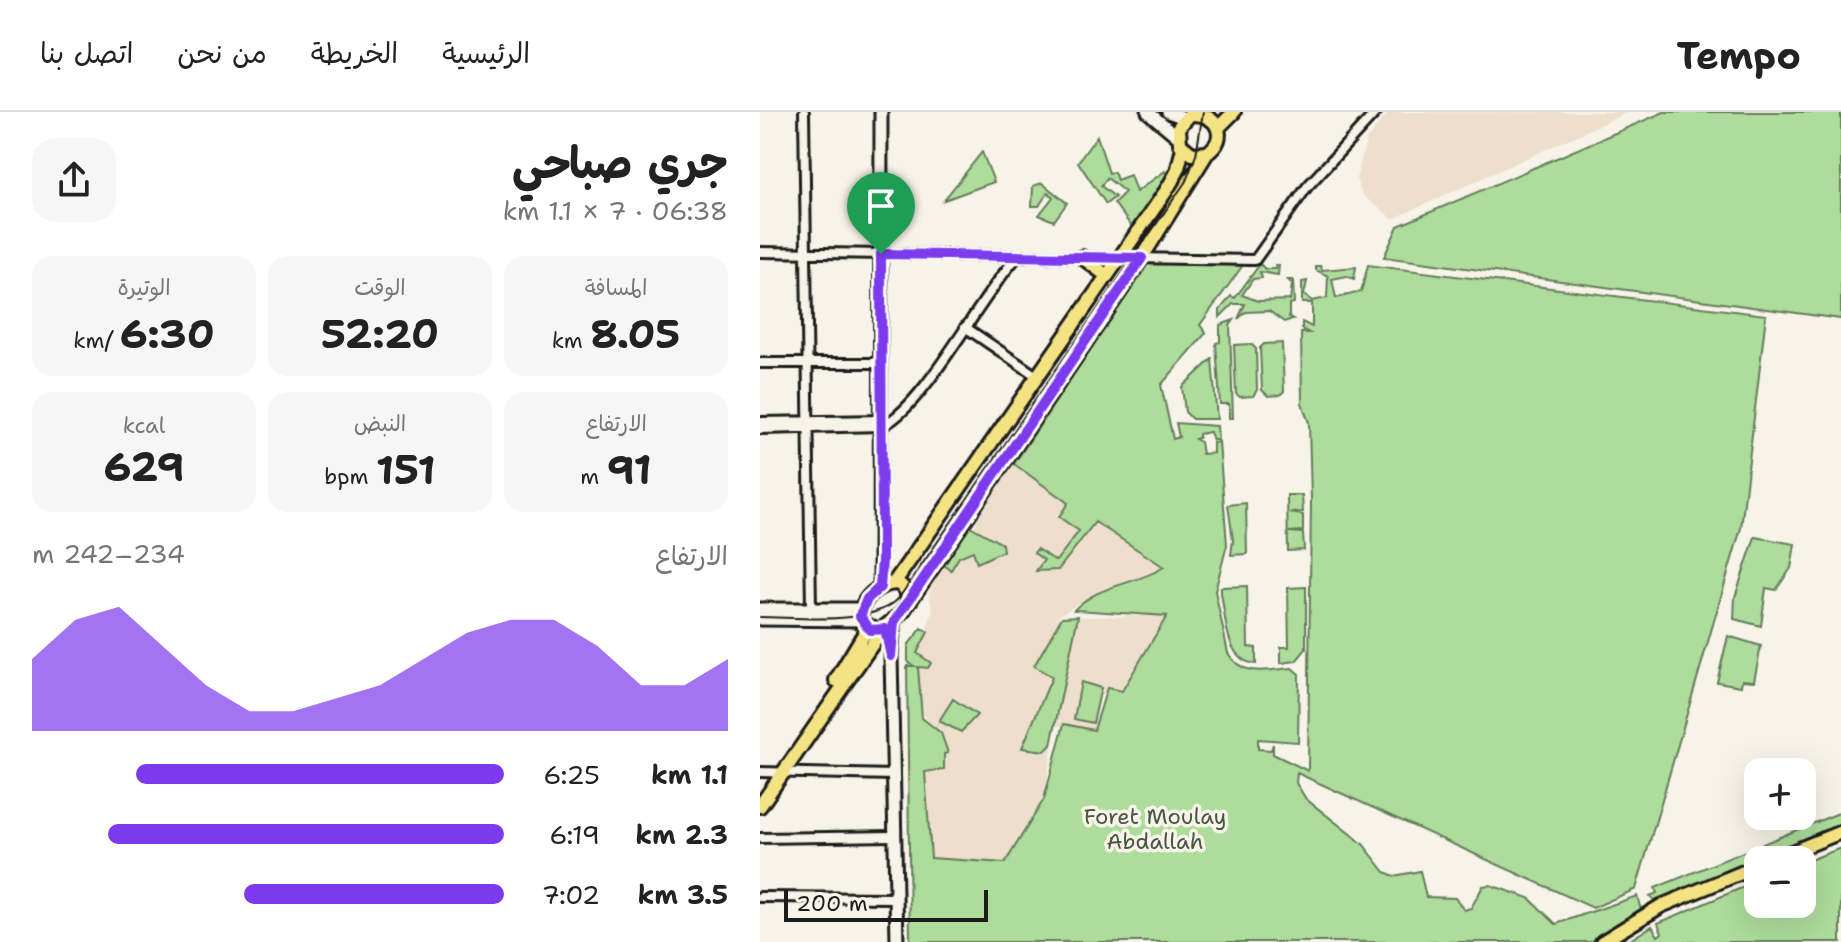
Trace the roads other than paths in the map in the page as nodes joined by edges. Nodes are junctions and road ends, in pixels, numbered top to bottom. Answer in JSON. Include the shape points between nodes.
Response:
{"nodes":[{"id":1,"x":804,"y":112,"type":"edge"},
{"id":2,"x":881,"y":112,"type":"edge"},
{"id":3,"x":1148,"y":112,"type":"edge"},
{"id":4,"x":1168,"y":112,"type":"edge"},
{"id":5,"x":1234,"y":112,"type":"edge"},
{"id":6,"x":1376,"y":112,"type":"edge"},
{"id":7,"x":1189,"y":115,"type":"edge"},
{"id":8,"x":1219,"y":127,"type":"junction"},
{"id":9,"x":1180,"y":142,"type":"junction"},
{"id":10,"x":1207,"y":153,"type":"junction"},
{"id":11,"x":760,"y":252,"type":"edge"},
{"id":12,"x":805,"y":252,"type":"junction"},
{"id":13,"x":881,"y":254,"type":"junction"},
{"id":14,"x":1018,"y":256,"type":"junction"},
{"id":15,"x":1082,"y":257,"type":"junction"},
{"id":16,"x":1120,"y":258,"type":"junction"},
{"id":17,"x":1142,"y":258,"type":"junction"},
{"id":18,"x":1107,"y":276,"type":"junction"},
{"id":19,"x":965,"y":327,"type":"junction"},
{"id":20,"x":760,"y":363,"type":"edge"},
{"id":21,"x":807,"y":363,"type":"junction"},
{"id":22,"x":880,"y":363,"type":"junction"},
{"id":23,"x":1038,"y":377,"type":"junction"},
{"id":24,"x":760,"y":422,"type":"edge"},
{"id":25,"x":885,"y":422,"type":"junction"},
{"id":26,"x":808,"y":425,"type":"junction"},
{"id":27,"x":760,"y":429,"type":"edge"},
{"id":28,"x":887,"y":585,"type":"junction"},
{"id":29,"x":908,"y":600,"type":"junction"},
{"id":30,"x":760,"y":609,"type":"edge"},
{"id":31,"x":811,"y":609,"type":"junction"},
{"id":32,"x":760,"y":619,"type":"edge"},
{"id":33,"x":863,"y":619,"type":"junction"},
{"id":34,"x":887,"y":627,"type":"junction"},
{"id":35,"x":772,"y":772,"type":"edge"},
{"id":36,"x":894,"y":775,"type":"junction"},
{"id":37,"x":760,"y":791,"type":"edge"},
{"id":38,"x":760,"y":806,"type":"edge"},
{"id":39,"x":1841,"y":832,"type":"edge"},
{"id":40,"x":895,"y":836,"type":"junction"},
{"id":41,"x":760,"y":838,"type":"edge"},
{"id":42,"x":1841,"y":840,"type":"edge"},
{"id":43,"x":1806,"y":846,"type":"edge"},
{"id":44,"x":1816,"y":850,"type":"edge"},
{"id":45,"x":1744,"y":872,"type":"edge"},
{"id":46,"x":1744,"y":879,"type":"edge"},
{"id":47,"x":760,"y":897,"type":"edge"},
{"id":48,"x":896,"y":898,"type":"junction"},
{"id":49,"x":897,"y":942,"type":"edge"},
{"id":50,"x":1602,"y":942,"type":"edge"},
{"id":51,"x":1615,"y":942,"type":"edge"}],
"edges":[{"from":1,"to":12,"type":"street"},
{"from":2,"to":13,"type":"street"},
{"from":3,"to":9,"type":"street"},
{"from":4,"to":7,"type":"street"},
{"from":5,"to":8,"type":"main road"},
{"from":6,"to":17,"type":"street","via":[[1307,187],[1255,260]]},
{"from":7,"to":8,"type":"main road","via":[[1207,115]]},
{"from":7,"to":9,"type":"main road"},
{"from":8,"to":10,"type":"main road","via":[[1217,145]]},
{"from":9,"to":10,"type":"main road","via":[[1196,155]]},
{"from":9,"to":16,"type":"main road","via":[[1171,184]]},
{"from":10,"to":17,"type":"main road"},
{"from":11,"to":12,"type":"street"},
{"from":12,"to":13,"type":"street"},
{"from":12,"to":21,"type":"street"},
{"from":13,"to":14,"type":"street"},
{"from":13,"to":22,"type":"street"},
{"from":14,"to":15,"type":"street"},
{"from":14,"to":19,"type":"street"},
{"from":15,"to":16,"type":"street"},
{"from":15,"to":18,"type":"main road"},
{"from":16,"to":17,"type":"street"},
{"from":16,"to":18,"type":"main road"},
{"from":17,"to":29,"type":"main road"},
{"from":18,"to":23,"type":"main road"},
{"from":19,"to":23,"type":"street"},
{"from":19,"to":25,"type":"street","via":[[916,396]]},
{"from":20,"to":21,"type":"street"},
{"from":21,"to":22,"type":"street"},
{"from":21,"to":26,"type":"street"},
{"from":22,"to":25,"type":"street"},
{"from":23,"to":28,"type":"main road"},
{"from":24,"to":26,"type":"street"},
{"from":25,"to":26,"type":"street"},
{"from":25,"to":28,"type":"street","via":[[882,561]]},
{"from":26,"to":27,"type":"street"},
{"from":26,"to":31,"type":"street"},
{"from":28,"to":29,"type":"main road","via":[[905,588]]},
{"from":28,"to":33,"type":"main road"},
{"from":29,"to":34,"type":"main road"},
{"from":30,"to":31,"type":"street"},
{"from":31,"to":33,"type":"street"},
{"from":32,"to":33,"type":"street"},
{"from":33,"to":34,"type":"main road"},
{"from":33,"to":35,"type":"main road"},
{"from":34,"to":35,"type":"main road"},
{"from":34,"to":36,"type":"street"},
{"from":35,"to":36,"type":"street"},
{"from":35,"to":37,"type":"main road"},
{"from":35,"to":38,"type":"main road"},
{"from":36,"to":40,"type":"street"},
{"from":39,"to":43,"type":"main road"},
{"from":40,"to":41,"type":"street"},
{"from":40,"to":48,"type":"street"},
{"from":42,"to":44,"type":"main road"},
{"from":45,"to":50,"type":"main road","via":[[1661,906]]},
{"from":46,"to":51,"type":"main road","via":[[1664,912]]},
{"from":47,"to":48,"type":"street"},
{"from":48,"to":49,"type":"street"}]}
